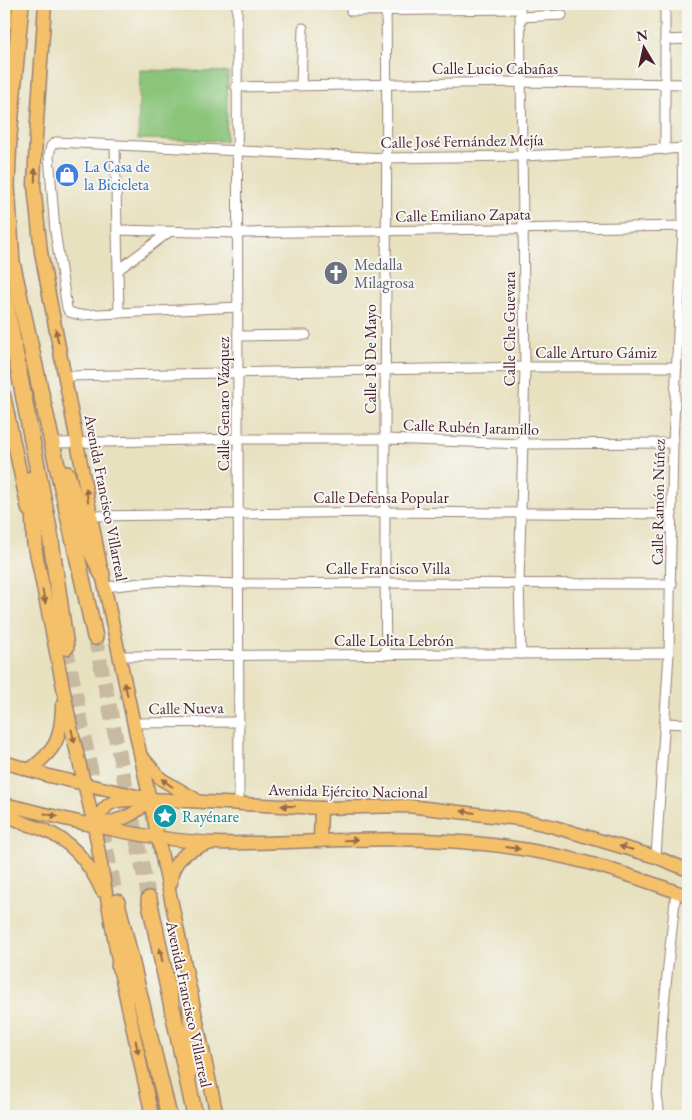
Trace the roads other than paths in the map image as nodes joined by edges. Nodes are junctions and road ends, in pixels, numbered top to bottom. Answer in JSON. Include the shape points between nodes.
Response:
{"nodes":[{"id":1,"x":5,"y":4,"type":"edge"},
{"id":2,"x":21,"y":4,"type":"edge"},
{"id":3,"x":45,"y":4,"type":"edge"},
{"id":4,"x":237,"y":4,"type":"edge"},
{"id":5,"x":665,"y":4,"type":"edge"},
{"id":6,"x":386,"y":8,"type":"edge"},
{"id":7,"x":520,"y":10,"type":"edge"},
{"id":8,"x":351,"y":11,"type":"dead end"},
{"id":9,"x":562,"y":15,"type":"dead end"},
{"id":10,"x":4,"y":24,"type":"edge"},
{"id":11,"x":303,"y":28,"type":"dead end"},
{"id":12,"x":665,"y":40,"type":"junction"},
{"id":13,"x":688,"y":40,"type":"edge"},
{"id":14,"x":521,"y":82,"type":"junction"},
{"id":15,"x":388,"y":83,"type":"junction"},
{"id":16,"x":665,"y":84,"type":"junction"},
{"id":17,"x":688,"y":84,"type":"edge"},
{"id":18,"x":302,"y":85,"type":"junction"},
{"id":19,"x":236,"y":87,"type":"junction"},
{"id":20,"x":115,"y":146,"type":"junction"},
{"id":21,"x":685,"y":148,"type":"edge"},
{"id":22,"x":237,"y":150,"type":"junction"},
{"id":23,"x":665,"y":150,"type":"junction"},
{"id":24,"x":522,"y":156,"type":"junction"},
{"id":25,"x":386,"y":158,"type":"junction"},
{"id":26,"x":686,"y":226,"type":"edge"},
{"id":27,"x":524,"y":228,"type":"junction"},
{"id":28,"x":117,"y":230,"type":"junction"},
{"id":29,"x":169,"y":232,"type":"junction"},
{"id":30,"x":386,"y":232,"type":"junction"},
{"id":31,"x":238,"y":233,"type":"junction"},
{"id":32,"x":118,"y":270,"type":"junction"},
{"id":33,"x":4,"y":294,"type":"edge"},
{"id":34,"x":238,"y":307,"type":"junction"},
{"id":35,"x":119,"y":313,"type":"junction"},
{"id":36,"x":306,"y":335,"type":"dead end"},
{"id":37,"x":238,"y":336,"type":"junction"},
{"id":38,"x":524,"y":366,"type":"junction"},
{"id":39,"x":677,"y":367,"type":"junction"},
{"id":40,"x":385,"y":369,"type":"junction"},
{"id":41,"x":36,"y":370,"type":"junction"},
{"id":42,"x":238,"y":373,"type":"junction"},
{"id":43,"x":66,"y":376,"type":"junction"},
{"id":44,"x":4,"y":395,"type":"edge"},
{"id":45,"x":24,"y":398,"type":"junction"},
{"id":46,"x":237,"y":439,"type":"junction"},
{"id":47,"x":385,"y":439,"type":"junction"},
{"id":48,"x":58,"y":443,"type":"junction"},
{"id":49,"x":78,"y":443,"type":"junction"},
{"id":50,"x":673,"y":443,"type":"junction"},
{"id":51,"x":523,"y":444,"type":"junction"},
{"id":52,"x":385,"y":512,"type":"junction"},
{"id":53,"x":521,"y":512,"type":"junction"},
{"id":54,"x":237,"y":514,"type":"junction"},
{"id":55,"x":672,"y":514,"type":"junction"},
{"id":56,"x":91,"y":516,"type":"junction"},
{"id":57,"x":50,"y":534,"type":"junction"},
{"id":58,"x":72,"y":538,"type":"junction"},
{"id":59,"x":35,"y":545,"type":"junction"},
{"id":60,"x":40,"y":578,"type":"junction"},
{"id":61,"x":103,"y":580,"type":"junction"},
{"id":62,"x":385,"y":583,"type":"junction"},
{"id":63,"x":519,"y":583,"type":"junction"},
{"id":64,"x":238,"y":584,"type":"junction"},
{"id":65,"x":672,"y":584,"type":"junction"},
{"id":66,"x":95,"y":637,"type":"tunnel mouth"},
{"id":67,"x":66,"y":647,"type":"tunnel mouth"},
{"id":68,"x":669,"y":653,"type":"junction"},
{"id":69,"x":521,"y":654,"type":"junction"},
{"id":70,"x":238,"y":655,"type":"junction"},
{"id":71,"x":386,"y":655,"type":"junction"},
{"id":72,"x":119,"y":656,"type":"junction"},
{"id":73,"x":63,"y":688,"type":"junction"},
{"id":74,"x":237,"y":722,"type":"junction"},
{"id":75,"x":134,"y":723,"type":"junction"},
{"id":76,"x":664,"y":723,"type":"junction"},
{"id":77,"x":688,"y":724,"type":"edge"},
{"id":78,"x":141,"y":756,"type":"junction"},
{"id":79,"x":4,"y":762,"type":"edge"},
{"id":80,"x":29,"y":770,"type":"junction"},
{"id":81,"x":84,"y":785,"type":"junction"},
{"id":82,"x":150,"y":799,"type":"junction"},
{"id":83,"x":199,"y":802,"type":"junction"},
{"id":84,"x":4,"y":804,"type":"edge"},
{"id":85,"x":239,"y":804,"type":"junction"},
{"id":86,"x":321,"y":808,"type":"junction"},
{"id":87,"x":4,"y":813,"type":"edge"},
{"id":88,"x":94,"y":825,"type":"junction"},
{"id":89,"x":158,"y":837,"type":"junction"},
{"id":90,"x":320,"y":841,"type":"junction"},
{"id":91,"x":214,"y":843,"type":"junction"},
{"id":92,"x":656,"y":856,"type":"junction"},
{"id":93,"x":688,"y":870,"type":"edge"},
{"id":94,"x":676,"y":891,"type":"junction"},
{"id":95,"x":688,"y":896,"type":"edge"},
{"id":96,"x":172,"y":898,"type":"junction"},
{"id":97,"x":149,"y":899,"type":"tunnel mouth"},
{"id":98,"x":114,"y":906,"type":"junction"},
{"id":99,"x":119,"y":966,"type":"junction"},
{"id":100,"x":190,"y":993,"type":"junction"},
{"id":101,"x":190,"y":1093,"type":"junction"},
{"id":102,"x":658,"y":1104,"type":"junction"},
{"id":103,"x":152,"y":1116,"type":"edge"},
{"id":104,"x":168,"y":1116,"type":"edge"},
{"id":105,"x":195,"y":1116,"type":"edge"},
{"id":106,"x":217,"y":1116,"type":"edge"},
{"id":107,"x":654,"y":1116,"type":"edge"},
{"id":108,"x":660,"y":1116,"type":"edge"}],
"edges":[{"from":1,"to":10,"type":"highway"},
{"from":2,"to":41,"type":"highway","via":[[9,136],[8,223],[12,262]]},
{"from":43,"to":3,"type":"main road","name":"Avenida Francisco Villarreal","one_way":true,"via":[[41,252],[34,186]]},
{"from":4,"to":19,"type":"street","name":"Calle Genaro Vázquez"},
{"from":5,"to":12,"type":"street"},
{"from":6,"to":7,"type":"street"},
{"from":6,"to":8,"type":"street"},
{"from":6,"to":15,"type":"street","name":"Calle 18 De Mayo"},
{"from":7,"to":9,"type":"street"},
{"from":7,"to":14,"type":"street","name":"Calle Che Guevara"},
{"from":11,"to":18,"type":"street"},
{"from":12,"to":13,"type":"street"},
{"from":12,"to":16,"type":"street"},
{"from":14,"to":15,"type":"street","name":"Calle Lucio Cabañas"},
{"from":14,"to":16,"type":"street","name":"Calle Lucio Cabañas"},
{"from":14,"to":24,"type":"street","name":"Calle Che Guevara"},
{"from":15,"to":18,"type":"street","name":"Calle Lucio Cabañas"},
{"from":15,"to":25,"type":"street","name":"Calle 18 De Mayo"},
{"from":16,"to":17,"type":"street","name":"Calle Lucio Cabañas"},
{"from":16,"to":23,"type":"street"},
{"from":18,"to":19,"type":"street","name":"Calle Lucio Cabañas"},
{"from":19,"to":22,"type":"street","name":"Calle Genaro Vázquez"},
{"from":20,"to":22,"type":"street"},
{"from":20,"to":28,"type":"street"},
{"from":20,"to":35,"type":"street","via":[[56,142],[51,146],[49,155],[55,230],[67,308],[74,314]]},
{"from":21,"to":23,"type":"street","name":"Calle José Fernández Mejía"},
{"from":21,"to":26,"type":"street","name":"Calle Ramón Núñez"},
{"from":22,"to":25,"type":"street","name":"Calle José Fernández Mejía"},
{"from":22,"to":31,"type":"street","name":"Calle Genaro Vázquez"},
{"from":23,"to":24,"type":"street","name":"Calle José Fernández Mejía"},
{"from":24,"to":25,"type":"street","name":"Calle José Fernández Mejía"},
{"from":24,"to":27,"type":"street","name":"Calle Che Guevara"},
{"from":25,"to":30,"type":"street","name":"Calle 18 De Mayo"},
{"from":26,"to":27,"type":"street","name":"Calle Emiliano Zapata"},
{"from":26,"to":39,"type":"street","name":"Calle Ramón Núñez"},
{"from":27,"to":30,"type":"street","name":"Calle Emiliano Zapata"},
{"from":27,"to":38,"type":"street","name":"Calle Che Guevara"},
{"from":28,"to":29,"type":"street","name":"Calle Emiliano Zapata"},
{"from":28,"to":32,"type":"street"},
{"from":29,"to":31,"type":"street","name":"Calle Emiliano Zapata"},
{"from":29,"to":32,"type":"street"},
{"from":30,"to":31,"type":"street","name":"Calle Emiliano Zapata"},
{"from":30,"to":40,"type":"street","name":"Calle 18 De Mayo"},
{"from":31,"to":34,"type":"street","name":"Calle Genaro Vázquez"},
{"from":32,"to":35,"type":"street"},
{"from":33,"to":45,"type":"highway"},
{"from":34,"to":35,"type":"street"},
{"from":34,"to":37,"type":"street","name":"Calle Genaro Vázquez"},
{"from":36,"to":37,"type":"street"},
{"from":37,"to":42,"type":"street","name":"Calle Genaro Vázquez"},
{"from":38,"to":39,"type":"street","name":"Calle Arturo Gámiz"},
{"from":38,"to":40,"type":"street","name":"Calle Arturo Gámiz"},
{"from":38,"to":51,"type":"street","name":"Calle Che Guevara"},
{"from":39,"to":50,"type":"street","name":"Calle Ramón Núñez"},
{"from":40,"to":42,"type":"street","name":"Calle Arturo Gámiz"},
{"from":40,"to":47,"type":"street","name":"Calle 18 De Mayo"},
{"from":41,"to":48,"type":"highway"},
{"from":41,"to":58,"type":"highway"},
{"from":42,"to":43,"type":"street","name":"Calle Arturo Gámiz"},
{"from":42,"to":46,"type":"street","name":"Calle Genaro Vázquez"},
{"from":43,"to":49,"type":"main road","name":"Avenida Francisco Villarreal"},
{"from":44,"to":59,"type":"main road"},
{"from":45,"to":57,"type":"highway"},
{"from":45,"to":59,"type":"highway"},
{"from":46,"to":47,"type":"street","name":"Calle Rubén Jaramillo"},
{"from":46,"to":49,"type":"street","name":"Calle Rubén Jaramillo"},
{"from":46,"to":54,"type":"street","name":"Calle Genaro Vázquez"},
{"from":47,"to":51,"type":"street","name":"Calle Rubén Jaramillo"},
{"from":47,"to":52,"type":"street","name":"Calle 18 De Mayo"},
{"from":48,"to":49,"type":"street","name":"Calle Rubén Jaramillo"},
{"from":48,"to":61,"type":"highway"},
{"from":56,"to":49,"type":"main road","name":"Avenida Francisco Villarreal","one_way":true},
{"from":50,"to":51,"type":"street","name":"Calle Rubén Jaramillo"},
{"from":50,"to":55,"type":"street","name":"Calle Ramón Núñez"},
{"from":51,"to":53,"type":"street","name":"Calle Che Guevara"},
{"from":52,"to":53,"type":"street","name":"Calle Defensa Popular"},
{"from":52,"to":54,"type":"street","name":"Calle Defensa Popular"},
{"from":52,"to":62,"type":"street","name":"Calle 18 De Mayo"},
{"from":53,"to":55,"type":"street","name":"Calle Defensa Popular"},
{"from":53,"to":63,"type":"street","name":"Calle Che Guevara"},
{"from":54,"to":56,"type":"street","name":"Calle Defensa Popular"},
{"from":54,"to":64,"type":"street","name":"Calle Genaro Vázquez"},
{"from":55,"to":65,"type":"street","name":"Calle Ramón Núñez"},
{"from":56,"to":61,"type":"main road","name":"Avenida Francisco Villarreal"},
{"from":57,"to":58,"type":"main road","via":[[64,534]]},
{"from":57,"to":60,"type":"main road","via":[[41,551]]},
{"from":57,"to":67,"type":"highway"},
{"from":58,"to":61,"type":"main road"},
{"from":58,"to":66,"type":"highway"},
{"from":59,"to":60,"type":"main road"},
{"from":60,"to":73,"type":"main road","one_way":true},
{"from":61,"to":64,"type":"street","name":"Calle Francisco Villa"},
{"from":61,"to":72,"type":"main road","name":"Avenida Francisco Villarreal"},
{"from":62,"to":63,"type":"street","name":"Calle Francisco Villa"},
{"from":62,"to":64,"type":"street","name":"Calle Francisco Villa"},
{"from":62,"to":71,"type":"street","name":"Calle 18 De Mayo"},
{"from":63,"to":65,"type":"street","name":"Calle Francisco Villa"},
{"from":63,"to":69,"type":"street","name":"Calle Che Guevara"},
{"from":64,"to":70,"type":"street","name":"Calle Genaro Vázquez"},
{"from":65,"to":68,"type":"street","name":"Calle Ramón Núñez"},
{"from":68,"to":69,"type":"street","name":"Calle Lolita Lebrón"},
{"from":68,"to":76,"type":"street","name":"Calle Ramón Núñez"},
{"from":69,"to":71,"type":"street","name":"Calle Lolita Lebrón"},
{"from":70,"to":71,"type":"street","name":"Calle Lolita Lebrón"},
{"from":70,"to":72,"type":"street","name":"Calle Lolita Lebrón"},
{"from":70,"to":74,"type":"street","name":"Calle Genaro Vázquez"},
{"from":75,"to":72,"type":"main road","name":"Avenida Francisco Villarreal","one_way":true},
{"from":73,"to":80,"type":"main road","via":[[58,742]]},
{"from":73,"to":81,"type":"main road","one_way":true},
{"from":74,"to":75,"type":"street","name":"Calle Nueva"},
{"from":74,"to":85,"type":"street","name":"Calle Genaro Vázquez"},
{"from":75,"to":78,"type":"main road","name":"Avenida Francisco Villarreal"},
{"from":76,"to":77,"type":"street"},
{"from":76,"to":92,"type":"street","name":"Calle Ramón Núñez"},
{"from":78,"to":82,"type":"main road","name":"Avenida Francisco Villarreal"},
{"from":83,"to":78,"type":"main road","one_way":true,"via":[[161,779]]},
{"from":79,"to":80,"type":"main road","name":"Avenida Ejército Nacional"},
{"from":80,"to":81,"type":"main road","name":"Avenida Ejército Nacional"},
{"from":81,"to":82,"type":"main road","name":"Avenida Ejército Nacional"},
{"from":81,"to":88,"type":"main road"},
{"from":82,"to":83,"type":"main road","name":"Avenida Ejército Nacional"},
{"from":82,"to":88,"type":"main road","via":[[138,811],[121,820]]},
{"from":82,"to":88,"type":"main road","via":[[118,800],[104,807]]},
{"from":82,"to":89,"type":"main road","name":"Avenida Francisco Villarreal"},
{"from":83,"to":85,"type":"main road","name":"Avenida Ejército Nacional"},
{"from":84,"to":88,"type":"main road","one_way":true},
{"from":86,"to":85,"type":"main road","name":"Avenida Ejército Nacional","one_way":true},
{"from":86,"to":90,"type":"main road"},
{"from":92,"to":86,"type":"main road","name":"Avenida Ejército Nacional","one_way":true,"via":[[519,819],[408,806]]},
{"from":87,"to":98,"type":"main road","via":[[68,843],[87,863]]},
{"from":88,"to":89,"type":"main road"},
{"from":88,"to":98,"type":"main road"},
{"from":89,"to":91,"type":"main road"},
{"from":89,"to":96,"type":"main road","name":"Avenida Francisco Villarreal"},
{"from":90,"to":91,"type":"main road"},
{"from":90,"to":94,"type":"main road","one_way":true,"via":[[425,840],[517,848],[588,862]]},
{"from":91,"to":96,"type":"main road","via":[[194,848],[180,858],[171,874]]},
{"from":92,"to":93,"type":"main road","name":"Avenida Ejército Nacional"},
{"from":94,"to":95,"type":"main road"},
{"from":94,"to":102,"type":"street","via":[[663,1013]]},
{"from":96,"to":100,"type":"main road","name":"Avenida Francisco Villarreal"},
{"from":101,"to":97,"type":"highway","name":"Avenida Francisco Villarreal","one_way":true},
{"from":98,"to":99,"type":"main road"},
{"from":98,"to":104,"type":"highway"},
{"from":99,"to":103,"type":"main road","one_way":true},
{"from":99,"to":104,"type":"highway","via":[[133,998]]},
{"from":100,"to":101,"type":"highway","via":[[193,1083]]},
{"from":100,"to":106,"type":"main road","name":"Avenida Francisco Villarreal"},
{"from":101,"to":105,"type":"highway","name":"Avenida Francisco Villarreal"},
{"from":102,"to":107,"type":"street"},
{"from":102,"to":108,"type":"street"}]}
